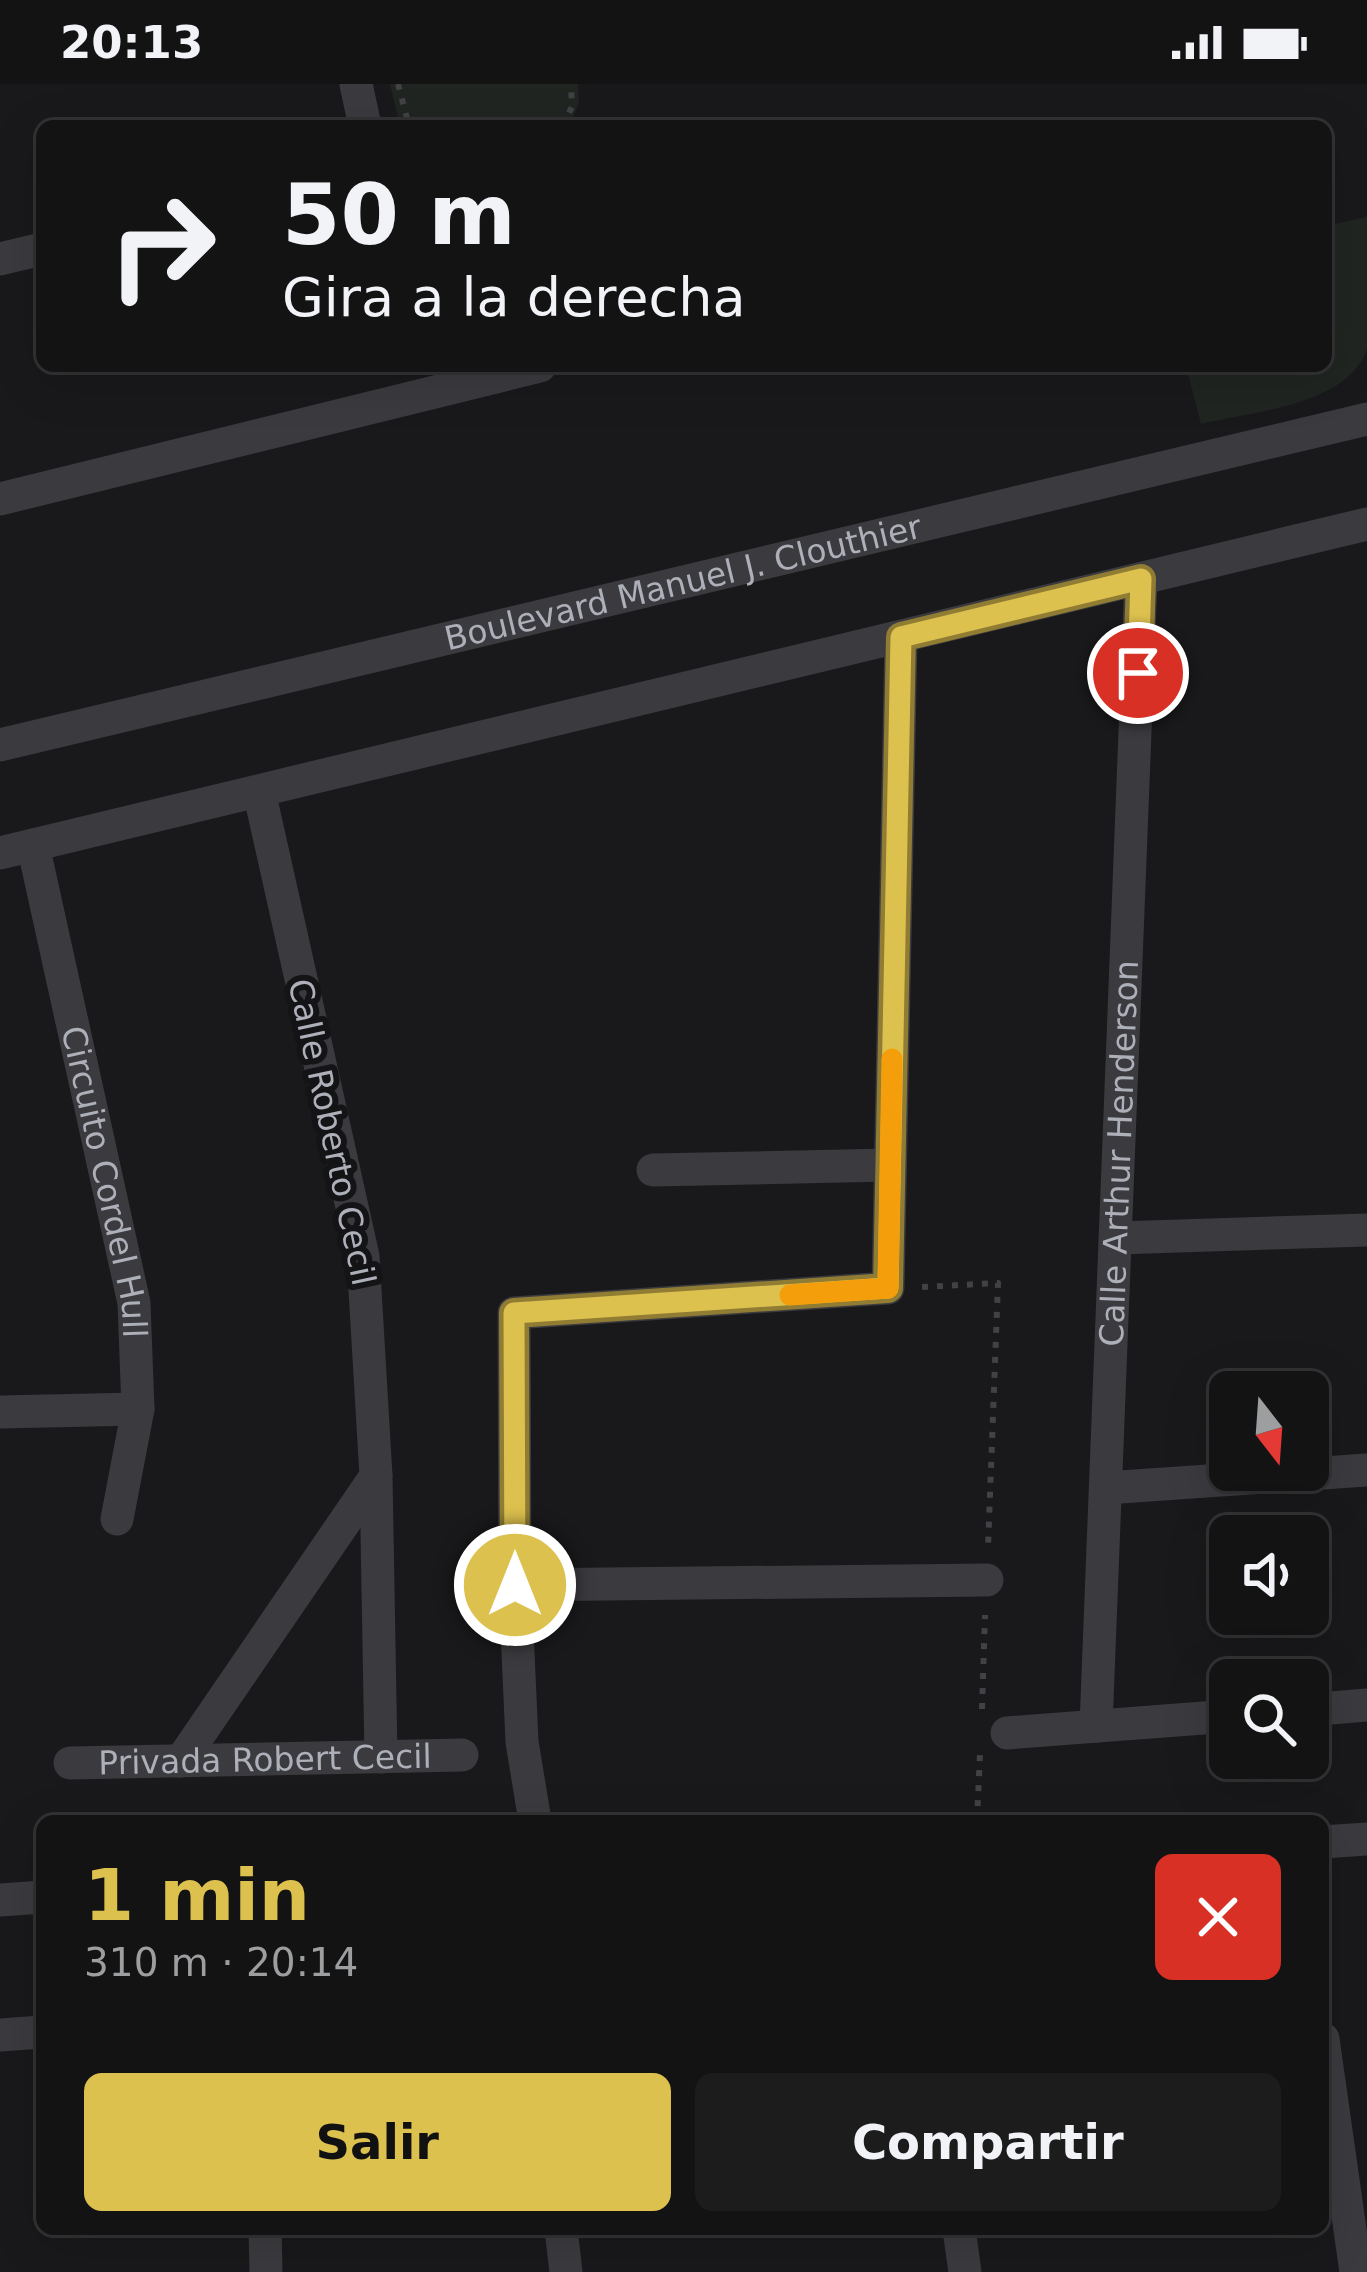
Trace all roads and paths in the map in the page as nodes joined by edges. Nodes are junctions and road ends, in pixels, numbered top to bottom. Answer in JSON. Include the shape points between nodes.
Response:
{"nodes":[{"id":1,"x":356,"y":84,"type":"edge"},
{"id":2,"x":398,"y":84,"type":"edge"},
{"id":3,"x":571,"y":84,"type":"edge"},
{"id":4,"x":364,"y":120,"type":"edge"},
{"id":5,"x":407,"y":120,"type":"edge"},
{"id":6,"x":565,"y":120,"type":"edge"},
{"id":7,"x":36,"y":250,"type":"edge"},
{"id":8,"x":0,"y":259,"type":"edge"},
{"id":9,"x":491,"y":372,"type":"edge"},
{"id":10,"x":425,"y":380,"type":"edge"},
{"id":11,"x":1367,"y":418,"type":"edge"},
{"id":12,"x":0,"y":499,"type":"edge"},
{"id":13,"x":1367,"y":524,"type":"edge"},
{"id":14,"x":1141,"y":579,"type":"junction"},
{"id":15,"x":901,"y":637,"type":"junction"},
{"id":16,"x":0,"y":746,"type":"edge"},
{"id":17,"x":259,"y":791,"type":"junction"},
{"id":18,"x":33,"y":845,"type":"junction"},
{"id":19,"x":0,"y":853,"type":"edge"},
{"id":20,"x":890,"y":1165,"type":"junction"},
{"id":21,"x":653,"y":1170,"type":"dead end"},
{"id":22,"x":1367,"y":1230,"type":"edge"},
{"id":23,"x":1116,"y":1238,"type":"junction"},
{"id":24,"x":998,"y":1283,"type":"dead end"},
{"id":25,"x":888,"y":1288,"type":"junction"},
{"id":26,"x":138,"y":1409,"type":"junction"},
{"id":27,"x":0,"y":1412,"type":"edge"},
{"id":28,"x":1367,"y":1470,"type":"edge"},
{"id":29,"x":376,"y":1477,"type":"junction"},
{"id":30,"x":1106,"y":1487,"type":"junction"},
{"id":31,"x":117,"y":1520,"type":"dead end"},
{"id":32,"x":986,"y":1580,"type":"dead end"},
{"id":33,"x":515,"y":1585,"type":"junction"},
{"id":34,"x":1367,"y":1705,"type":"edge"},
{"id":35,"x":1329,"y":1708,"type":"edge"},
{"id":36,"x":1209,"y":1718,"type":"edge"},
{"id":37,"x":1096,"y":1726,"type":"junction"},
{"id":38,"x":1007,"y":1732,"type":"dead end"},
{"id":39,"x":462,"y":1755,"type":"dead end"},
{"id":40,"x":381,"y":1757,"type":"junction"},
{"id":41,"x":182,"y":1761,"type":"junction"},
{"id":42,"x":70,"y":1763,"type":"dead end"},
{"id":43,"x":534,"y":1815,"type":"edge"},
{"id":44,"x":1367,"y":1839,"type":"edge"},
{"id":45,"x":1329,"y":1842,"type":"edge"},
{"id":46,"x":36,"y":1897,"type":"edge"},
{"id":47,"x":0,"y":1900,"type":"edge"},
{"id":48,"x":36,"y":2032,"type":"edge"},
{"id":49,"x":0,"y":2035,"type":"edge"},
{"id":50,"x":1329,"y":2081,"type":"edge"},
{"id":51,"x":265,"y":2235,"type":"edge"},
{"id":52,"x":562,"y":2235,"type":"edge"},
{"id":53,"x":960,"y":2235,"type":"edge"},
{"id":54,"x":266,"y":2272,"type":"edge"},
{"id":55,"x":566,"y":2272,"type":"edge"},
{"id":56,"x":965,"y":2272,"type":"edge"},
{"id":57,"x":1356,"y":2272,"type":"edge"}],
"edges":[{"from":1,"to":4,"type":"street"},
{"from":2,"to":5,"type":"path"},
{"from":3,"to":6,"type":"path"},
{"from":7,"to":8,"type":"street"},
{"from":9,"to":10,"type":"street"},
{"from":10,"to":12,"type":"street"},
{"from":11,"to":16,"type":"street","name":"Boulevard Manuel J. Clouthier"},
{"from":13,"to":14,"type":"street"},
{"from":14,"to":15,"type":"street"},
{"from":14,"to":23,"type":"street","name":"Calle Arthur Henderson"},
{"from":15,"to":17,"type":"street"},
{"from":15,"to":20,"type":"street"},
{"from":17,"to":18,"type":"street"},
{"from":17,"to":29,"type":"street","name":"Calle Roberto Cecil","via":[[363,1256]]},
{"from":18,"to":19,"type":"street"},
{"from":18,"to":26,"type":"street","name":"Circuito Cordel Hull","via":[[134,1304]]},
{"from":20,"to":21,"type":"street"},
{"from":20,"to":25,"type":"street"},
{"from":22,"to":23,"type":"street"},
{"from":23,"to":30,"type":"street","name":"Calle Arthur Henderson"},
{"from":24,"to":25,"type":"path"},
{"from":25,"to":33,"type":"street","via":[[514,1313]]},
{"from":26,"to":27,"type":"street"},
{"from":26,"to":31,"type":"street","name":"Circuito Cordel Hull"},
{"from":28,"to":30,"type":"street"},
{"from":29,"to":40,"type":"street","name":"Calle Roberto Cecil"},
{"from":29,"to":41,"type":"street"},
{"from":30,"to":37,"type":"street","name":"Calle Arthur Henderson"},
{"from":32,"to":33,"type":"street"},
{"from":33,"to":43,"type":"street"},
{"from":34,"to":35,"type":"street"},
{"from":36,"to":37,"type":"street"},
{"from":37,"to":38,"type":"street"},
{"from":39,"to":40,"type":"street","name":"Privada Robert Cecil"},
{"from":40,"to":41,"type":"street","name":"Privada Robert Cecil"},
{"from":41,"to":42,"type":"street","name":"Privada Robert Cecil"},
{"from":44,"to":45,"type":"street"},
{"from":46,"to":47,"type":"street"},
{"from":48,"to":49,"type":"street"},
{"from":50,"to":57,"type":"street"},
{"from":51,"to":54,"type":"street"},
{"from":52,"to":55,"type":"street"},
{"from":53,"to":56,"type":"street"}]}
